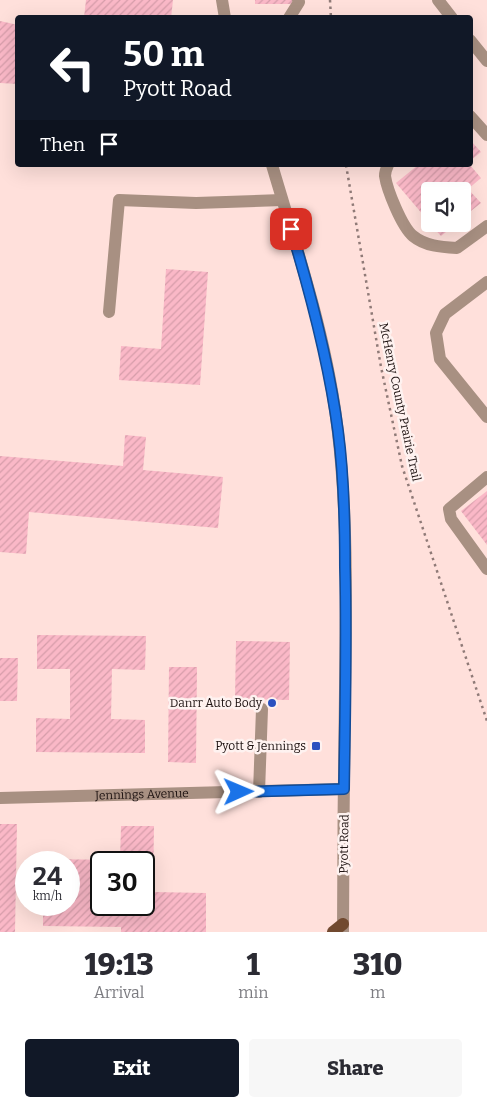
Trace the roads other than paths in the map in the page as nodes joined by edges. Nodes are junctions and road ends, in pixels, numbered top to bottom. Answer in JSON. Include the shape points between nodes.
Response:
{"nodes":[{"id":1,"x":222,"y":0,"type":"edge"},
{"id":2,"x":298,"y":0,"type":"edge"},
{"id":3,"x":438,"y":0,"type":"edge"},
{"id":4,"x":224,"y":15,"type":"edge"},
{"id":5,"x":291,"y":15,"type":"edge"},
{"id":6,"x":450,"y":15,"type":"edge"},
{"id":7,"x":473,"y":44,"type":"edge"},
{"id":8,"x":487,"y":61,"type":"edge"},
{"id":9,"x":473,"y":119,"type":"edge"},
{"id":10,"x":487,"y":135,"type":"edge"},
{"id":11,"x":273,"y":167,"type":"edge"},
{"id":12,"x":387,"y":167,"type":"edge"},
{"id":13,"x":282,"y":200,"type":"junction"},
{"id":14,"x":487,"y":226,"type":"edge"},
{"id":15,"x":487,"y":282,"type":"edge"},
{"id":16,"x":109,"y":312,"type":"dead end"},
{"id":17,"x":487,"y":417,"type":"edge"},
{"id":18,"x":487,"y":477,"type":"edge"},
{"id":19,"x":487,"y":569,"type":"edge"},
{"id":20,"x":262,"y":709,"type":"dead end"},
{"id":21,"x":344,"y":789,"type":"junction"},
{"id":22,"x":259,"y":792,"type":"junction"},
{"id":23,"x":0,"y":798,"type":"edge"},
{"id":24,"x":339,"y":929,"type":"edge"}],
"edges":[{"from":1,"to":4,"type":"street"},
{"from":2,"to":5,"type":"street"},
{"from":3,"to":6,"type":"street"},
{"from":7,"to":8,"type":"street"},
{"from":9,"to":10,"type":"street"},
{"from":11,"to":13,"type":"street","name":"Pyott Road"},
{"from":12,"to":14,"type":"street","via":[[385,174],[399,216],[412,235],[433,246],[457,248]]},
{"from":13,"to":16,"type":"street","via":[[196,203],[118,200]]},
{"from":13,"to":21,"type":"street","name":"Pyott Road","via":[[319,330],[338,432],[345,538]]},
{"from":15,"to":17,"type":"street","via":[[446,314],[436,333],[440,358]]},
{"from":18,"to":19,"type":"street","via":[[449,509],[451,519]]},
{"from":20,"to":22,"type":"street"},
{"from":21,"to":22,"type":"street","name":"Jennings Avenue"},
{"from":21,"to":24,"type":"street","name":"Pyott Road"},
{"from":22,"to":23,"type":"street","name":"Jennings Avenue"}]}
